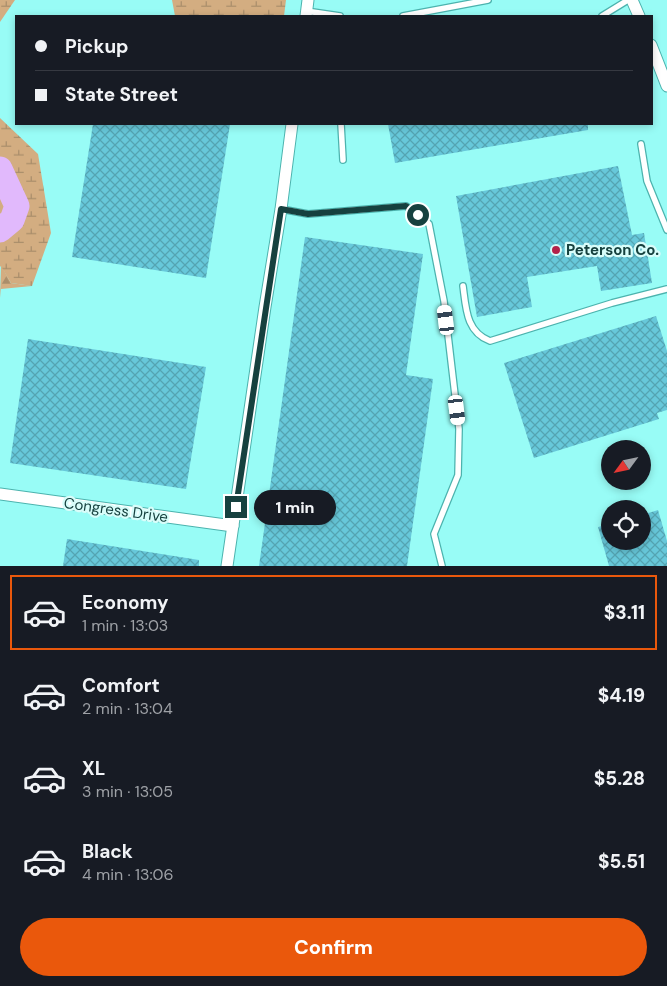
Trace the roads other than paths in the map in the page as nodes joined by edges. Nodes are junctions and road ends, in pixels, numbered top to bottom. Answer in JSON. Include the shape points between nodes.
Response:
{"nodes":[{"id":1,"x":488,"y":0,"type":"edge"},
{"id":2,"x":630,"y":0,"type":"edge"},
{"id":3,"x":307,"y":9,"type":"edge"},
{"id":4,"x":335,"y":15,"type":"edge"},
{"id":5,"x":408,"y":15,"type":"edge"},
{"id":6,"x":604,"y":15,"type":"edge"},
{"id":7,"x":638,"y":15,"type":"edge"},
{"id":8,"x":653,"y":49,"type":"edge"},
{"id":9,"x":667,"y":86,"type":"edge"},
{"id":10,"x":292,"y":125,"type":"edge"},
{"id":11,"x":341,"y":125,"type":"edge"},
{"id":12,"x":641,"y":144,"type":"dead end"},
{"id":13,"x":343,"y":160,"type":"dead end"},
{"id":14,"x":281,"y":209,"type":"junction"},
{"id":15,"x":667,"y":230,"type":"edge"},
{"id":16,"x":463,"y":286,"type":"dead end"},
{"id":17,"x":667,"y":289,"type":"edge"},
{"id":18,"x":0,"y":494,"type":"edge"},
{"id":19,"x":233,"y":526,"type":"junction"},
{"id":20,"x":227,"y":566,"type":"edge"},
{"id":21,"x":442,"y":566,"type":"edge"}],
"edges":[{"from":1,"to":5,"type":"lane"},
{"from":2,"to":6,"type":"lane"},
{"from":2,"to":7,"type":"street"},
{"from":3,"to":4,"type":"lane"},
{"from":8,"to":9,"type":"street"},
{"from":10,"to":14,"type":"street"},
{"from":11,"to":13,"type":"lane"},
{"from":12,"to":15,"type":"lane","via":[[647,181]]},
{"from":14,"to":19,"type":"street"},
{"from":14,"to":21,"type":"lane","via":[[308,214],[406,206],[429,224],[444,301],[459,428],[458,475],[434,534]]},
{"from":16,"to":17,"type":"lane","via":[[470,324],[478,335],[490,341]]},
{"from":18,"to":19,"type":"street","name":"Congress Drive"},
{"from":19,"to":20,"type":"street"}]}
